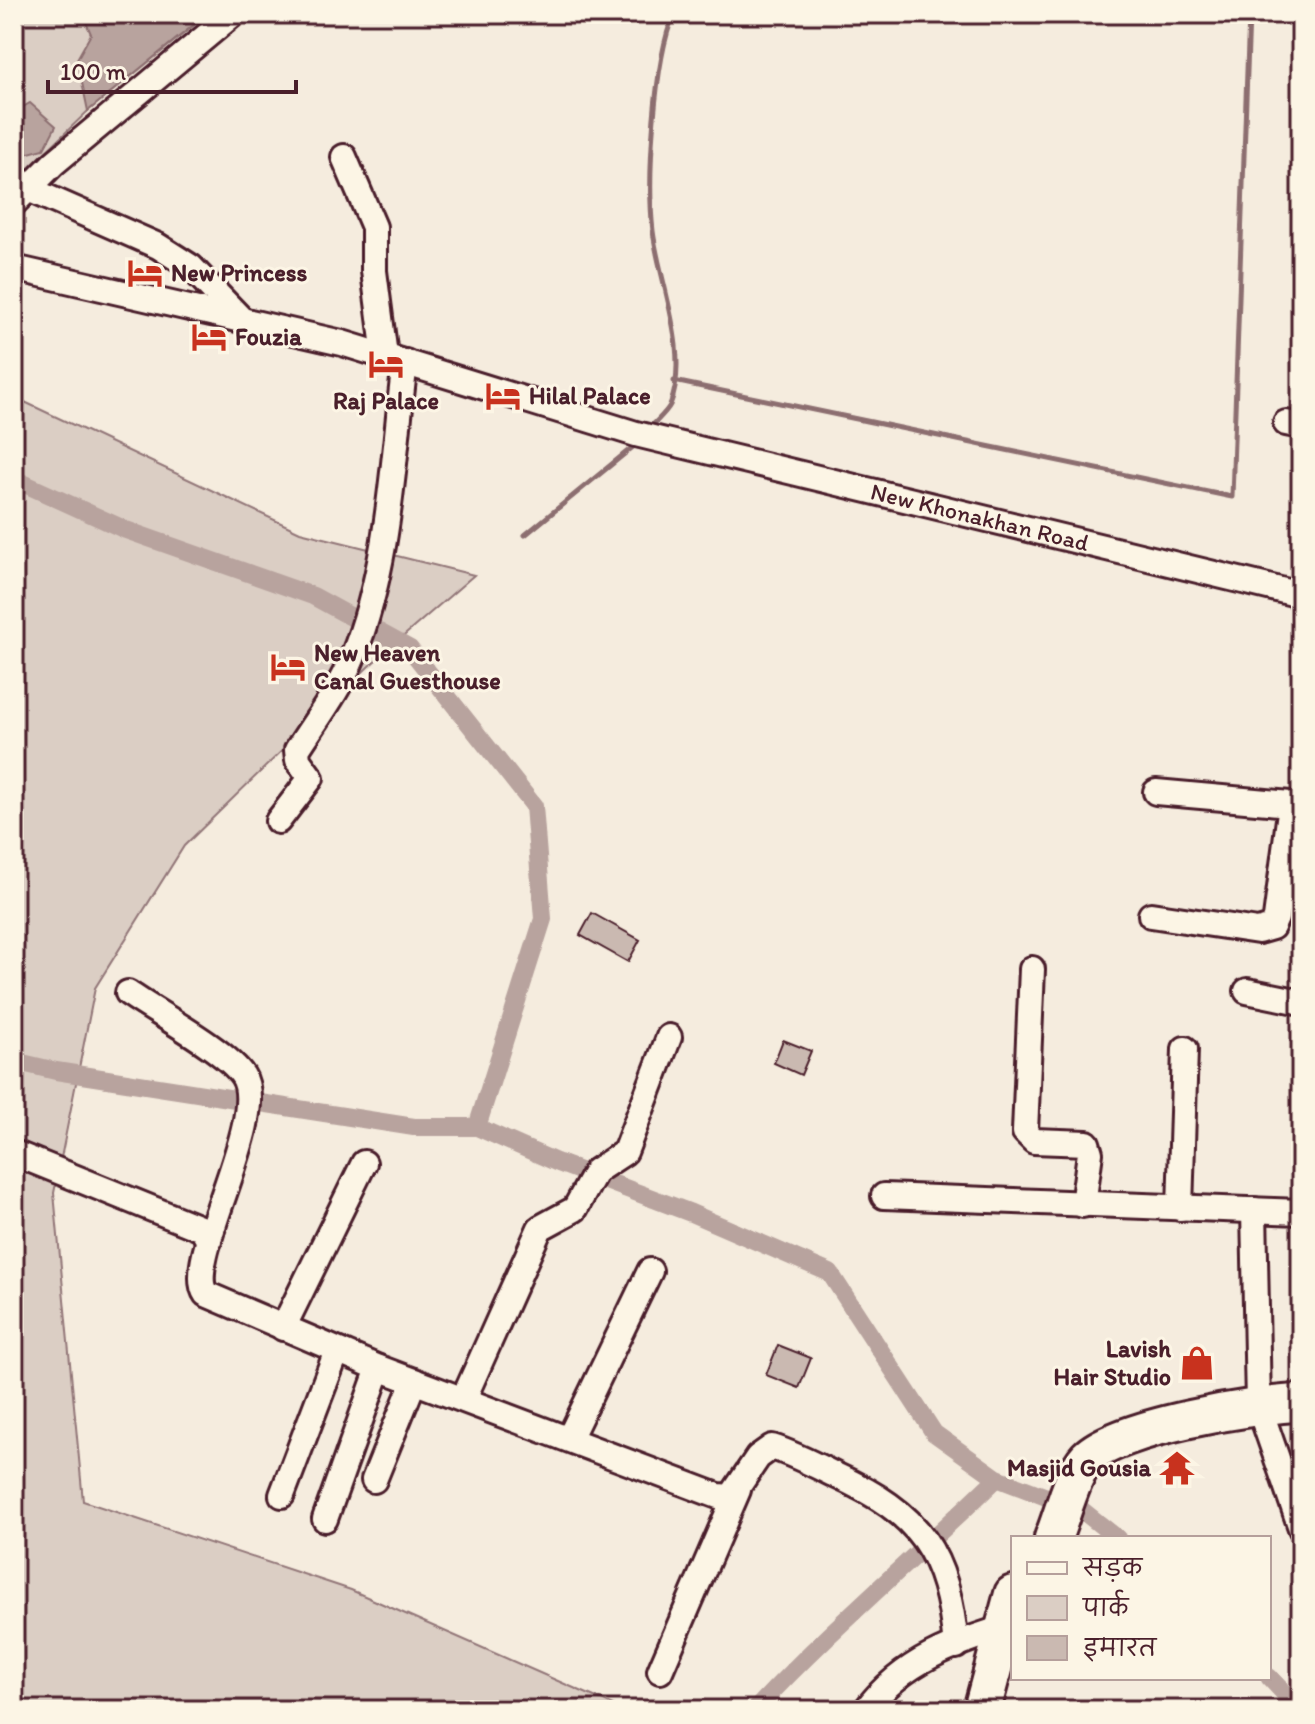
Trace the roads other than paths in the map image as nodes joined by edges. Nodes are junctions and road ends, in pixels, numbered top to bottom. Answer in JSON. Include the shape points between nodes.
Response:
{"nodes":[{"id":1,"x":233,"y":14,"type":"edge"},
{"id":2,"x":344,"y":157,"type":"dead end"},
{"id":3,"x":20,"y":196,"type":"edge"},
{"id":4,"x":14,"y":268,"type":"edge"},
{"id":5,"x":242,"y":320,"type":"junction"},
{"id":6,"x":395,"y":359,"type":"junction"},
{"id":7,"x":1301,"y":595,"type":"edge"},
{"id":8,"x":1156,"y":792,"type":"dead end"},
{"id":9,"x":1296,"y":805,"type":"edge"},
{"id":10,"x":278,"y":821,"type":"dead end"},
{"id":11,"x":1151,"y":915,"type":"dead end"},
{"id":12,"x":1032,"y":969,"type":"dead end"},
{"id":13,"x":1247,"y":991,"type":"dead end"},
{"id":14,"x":128,"y":993,"type":"dead end"},
{"id":15,"x":1301,"y":1002,"type":"edge"},
{"id":16,"x":669,"y":1037,"type":"dead end"},
{"id":17,"x":1185,"y":1049,"type":"dead end"},
{"id":18,"x":14,"y":1153,"type":"edge"},
{"id":19,"x":364,"y":1163,"type":"dead end"},
{"id":20,"x":884,"y":1196,"type":"dead end"},
{"id":21,"x":1083,"y":1205,"type":"junction"},
{"id":22,"x":1180,"y":1208,"type":"junction"},
{"id":23,"x":1254,"y":1210,"type":"junction"},
{"id":24,"x":1301,"y":1212,"type":"edge"},
{"id":25,"x":209,"y":1241,"type":"junction"},
{"id":26,"x":650,"y":1271,"type":"dead end"},
{"id":27,"x":283,"y":1328,"type":"junction"},
{"id":28,"x":337,"y":1351,"type":"junction"},
{"id":29,"x":379,"y":1368,"type":"junction"},
{"id":30,"x":414,"y":1381,"type":"junction"},
{"id":31,"x":464,"y":1398,"type":"junction"},
{"id":32,"x":1301,"y":1403,"type":"edge"},
{"id":33,"x":1258,"y":1404,"type":"junction"},
{"id":34,"x":569,"y":1439,"type":"junction"},
{"id":35,"x":1075,"y":1463,"type":"junction"},
{"id":36,"x":374,"y":1480,"type":"dead end"},
{"id":37,"x":738,"y":1490,"type":"junction"},
{"id":38,"x":282,"y":1495,"type":"dead end"},
{"id":39,"x":325,"y":1519,"type":"dead end"},
{"id":40,"x":1301,"y":1528,"type":"edge"},
{"id":41,"x":1032,"y":1536,"type":"edge"},
{"id":42,"x":1054,"y":1536,"type":"edge"},
{"id":43,"x":1010,"y":1613,"type":"edge"},
{"id":44,"x":956,"y":1646,"type":"junction"},
{"id":45,"x":660,"y":1671,"type":"dead end"},
{"id":46,"x":1011,"y":1673,"type":"edge"},
{"id":47,"x":866,"y":1710,"type":"edge"},
{"id":48,"x":982,"y":1710,"type":"edge"},
{"id":49,"x":1000,"y":1710,"type":"edge"}],
"edges":[{"from":1,"to":3,"type":"street"},
{"from":2,"to":6,"type":"street","via":[[374,227],[374,271]]},
{"from":3,"to":5,"type":"street","via":[[158,246],[191,267]]},
{"from":4,"to":5,"type":"street","name":"New Khonakhan Road"},
{"from":5,"to":6,"type":"street","name":"New Khonakhan Road"},
{"from":6,"to":7,"type":"street","name":"New Khonakhan Road","via":[[647,436]]},
{"from":6,"to":10,"type":"street","via":[[382,543],[361,636],[297,750],[311,778]]},
{"from":8,"to":9,"type":"street"},
{"from":9,"to":11,"type":"street","via":[[1272,927],[1258,931]]},
{"from":12,"to":21,"type":"street","via":[[1025,1132],[1034,1141],[1087,1143]]},
{"from":13,"to":15,"type":"street"},
{"from":14,"to":25,"type":"street","via":[[229,1061],[248,1093]]},
{"from":16,"to":31,"type":"street","via":[[630,1144],[596,1171],[575,1209],[540,1228]]},
{"from":17,"to":22,"type":"street"},
{"from":18,"to":25,"type":"street","via":[[202,1229]]},
{"from":19,"to":27,"type":"street"},
{"from":20,"to":21,"type":"street"},
{"from":21,"to":22,"type":"street"},
{"from":22,"to":23,"type":"street"},
{"from":23,"to":24,"type":"street"},
{"from":23,"to":33,"type":"street"},
{"from":25,"to":27,"type":"street","via":[[202,1283],[206,1294]]},
{"from":26,"to":34,"type":"street"},
{"from":27,"to":28,"type":"street"},
{"from":28,"to":29,"type":"street"},
{"from":28,"to":38,"type":"street"},
{"from":29,"to":30,"type":"street"},
{"from":29,"to":39,"type":"street"},
{"from":30,"to":31,"type":"street"},
{"from":30,"to":36,"type":"street"},
{"from":31,"to":34,"type":"street"},
{"from":32,"to":33,"type":"highway"},
{"from":33,"to":35,"type":"highway","via":[[1108,1432],[1084,1445]]},
{"from":33,"to":40,"type":"street"},
{"from":34,"to":37,"type":"street","via":[[718,1496],[731,1497]]},
{"from":35,"to":41,"type":"highway","via":[[1051,1489]]},
{"from":35,"to":42,"type":"highway"},
{"from":37,"to":44,"type":"street","via":[[758,1457],[772,1447],[899,1509],[939,1562],[953,1609]]},
{"from":37,"to":45,"type":"street"},
{"from":43,"to":44,"type":"street"},
{"from":43,"to":48,"type":"highway"},
{"from":44,"to":47,"type":"street","via":[[898,1673]]},
{"from":46,"to":49,"type":"highway"}]}
